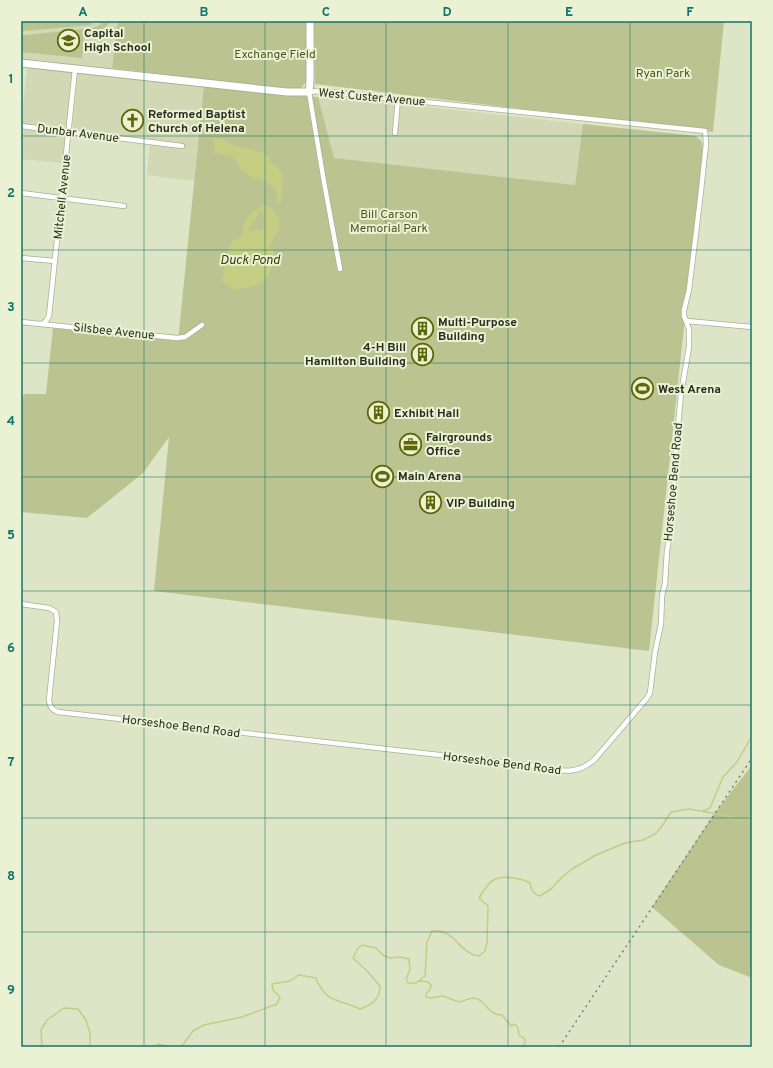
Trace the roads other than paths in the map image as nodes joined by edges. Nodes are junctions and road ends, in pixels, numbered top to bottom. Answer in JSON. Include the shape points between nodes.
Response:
{"nodes":[{"id":1,"x":310,"y":21,"type":"edge"},
{"id":2,"x":21,"y":63,"type":"edge"},
{"id":3,"x":75,"y":68,"type":"junction"},
{"id":4,"x":309,"y":92,"type":"junction"},
{"id":5,"x":398,"y":99,"type":"junction"},
{"id":6,"x":21,"y":126,"type":"edge"},
{"id":7,"x":68,"y":132,"type":"junction"},
{"id":8,"x":395,"y":133,"type":"dead end"},
{"id":9,"x":182,"y":146,"type":"dead end"},
{"id":10,"x":706,"y":148,"type":"joint"},
{"id":11,"x":21,"y":193,"type":"edge"},
{"id":12,"x":62,"y":198,"type":"junction"},
{"id":13,"x":124,"y":206,"type":"dead end"},
{"id":14,"x":21,"y":258,"type":"edge"},
{"id":15,"x":55,"y":261,"type":"junction"},
{"id":16,"x":340,"y":269,"type":"dead end"},
{"id":17,"x":687,"y":321,"type":"junction"},
{"id":18,"x":21,"y":322,"type":"edge"},
{"id":19,"x":42,"y":324,"type":"junction"},
{"id":20,"x":202,"y":325,"type":"dead end"},
{"id":21,"x":752,"y":327,"type":"edge"},
{"id":22,"x":21,"y":604,"type":"edge"}],
"edges":[{"from":1,"to":4,"type":"main road"},
{"from":2,"to":3,"type":"main road","name":"West Custer Avenue"},
{"from":3,"to":4,"type":"main road","name":"West Custer Avenue","via":[[287,92]]},
{"from":3,"to":7,"type":"street","name":"Mitchell Avenue"},
{"from":4,"to":5,"type":"street","name":"West Custer Avenue"},
{"from":4,"to":16,"type":"street"},
{"from":5,"to":8,"type":"street"},
{"from":5,"to":10,"type":"street","name":"West Custer Avenue","via":[[705,131]]},
{"from":6,"to":7,"type":"street","name":"Dunbar Avenue"},
{"from":7,"to":9,"type":"street","name":"Dunbar Avenue"},
{"from":7,"to":12,"type":"street","name":"Mitchell Avenue"},
{"from":10,"to":17,"type":"street","name":"Horseshoe Bend Road","via":[[690,283],[684,310]]},
{"from":11,"to":12,"type":"street"},
{"from":12,"to":13,"type":"street"},
{"from":12,"to":15,"type":"street","name":"Mitchell Avenue"},
{"from":14,"to":15,"type":"street"},
{"from":15,"to":19,"type":"street","name":"Mitchell Avenue","via":[[49,316]]},
{"from":17,"to":21,"type":"street"},
{"from":17,"to":22,"type":"street","name":"Horseshoe Bend Road","via":[[689,348],[676,448],[661,624],[650,693],[595,759],[582,769],[561,772],[522,765],[54,711],[48,700],[56,612],[49,608]]},
{"from":18,"to":19,"type":"street","name":"Silsbee Avenue"},
{"from":19,"to":20,"type":"street","name":"Silsbee Avenue","via":[[177,338],[185,338]]}]}
